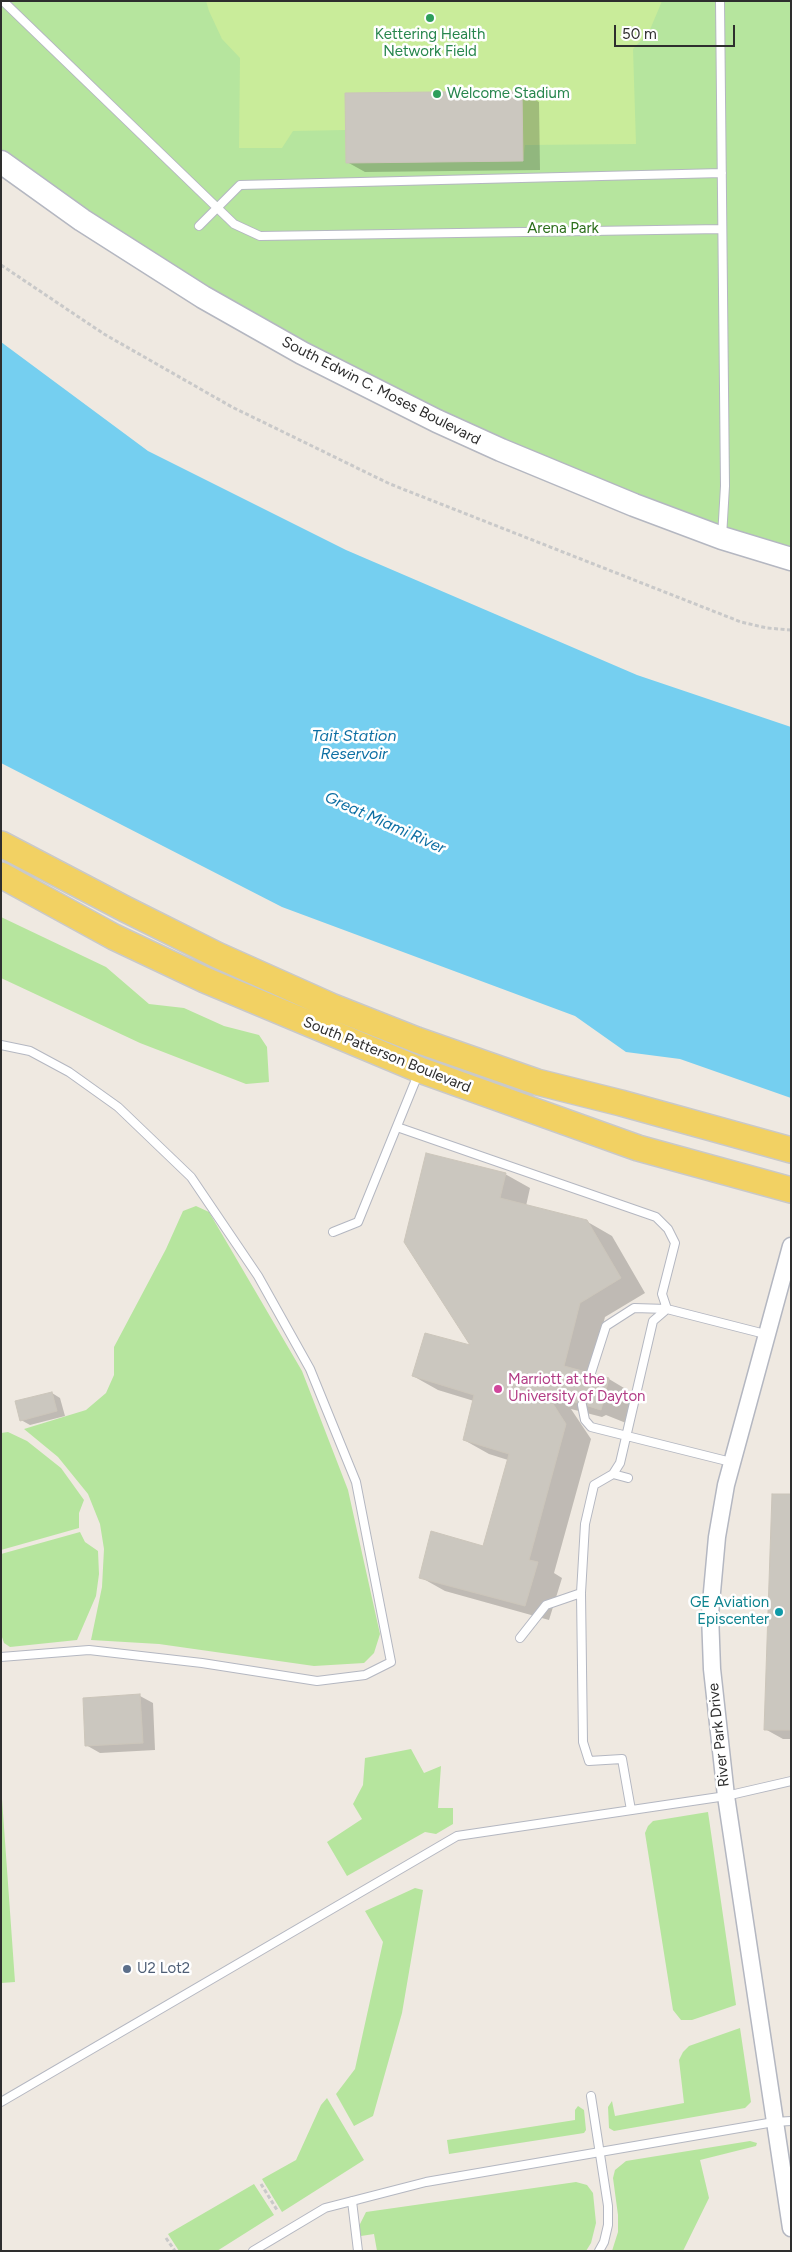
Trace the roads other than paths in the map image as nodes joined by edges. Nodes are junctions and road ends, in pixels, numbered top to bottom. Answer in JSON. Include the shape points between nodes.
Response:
{"nodes":[{"id":1,"x":3,"y":1,"type":"edge"},
{"id":2,"x":720,"y":1,"type":"edge"},
{"id":3,"x":1,"y":162,"type":"edge"},
{"id":4,"x":722,"y":173,"type":"junction"},
{"id":5,"x":218,"y":208,"type":"junction"},
{"id":6,"x":199,"y":226,"type":"dead end"},
{"id":7,"x":722,"y":229,"type":"junction"},
{"id":8,"x":722,"y":538,"type":"junction"},
{"id":9,"x":791,"y":559,"type":"edge"},
{"id":10,"x":1,"y":844,"type":"edge"},
{"id":11,"x":1,"y":875,"type":"edge"},
{"id":12,"x":1,"y":1044,"type":"edge"},
{"id":13,"x":429,"y":1069,"type":"junction"},
{"id":14,"x":397,"y":1128,"type":"junction"},
{"id":15,"x":791,"y":1150,"type":"edge"},
{"id":16,"x":791,"y":1190,"type":"edge"},
{"id":17,"x":333,"y":1232,"type":"dead end"},
{"id":18,"x":791,"y":1246,"type":"edge"},
{"id":19,"x":667,"y":1309,"type":"junction"},
{"id":20,"x":765,"y":1334,"type":"junction"},
{"id":21,"x":591,"y":1373,"type":"dead end"},
{"id":22,"x":582,"y":1405,"type":"dead end"},
{"id":23,"x":626,"y":1436,"type":"junction"},
{"id":24,"x":731,"y":1462,"type":"junction"},
{"id":25,"x":614,"y":1474,"type":"junction"},
{"id":26,"x":628,"y":1478,"type":"dead end"},
{"id":27,"x":580,"y":1593,"type":"junction"},
{"id":28,"x":520,"y":1638,"type":"dead end"},
{"id":29,"x":1,"y":1657,"type":"edge"},
{"id":30,"x":791,"y":1781,"type":"edge"},
{"id":31,"x":726,"y":1796,"type":"junction"},
{"id":32,"x":631,"y":1810,"type":"junction"},
{"id":33,"x":591,"y":2096,"type":"dead end"},
{"id":34,"x":1,"y":2102,"type":"edge"},
{"id":35,"x":791,"y":2121,"type":"edge"},
{"id":36,"x":774,"y":2122,"type":"junction"},
{"id":37,"x":599,"y":2152,"type":"junction"},
{"id":38,"x":352,"y":2201,"type":"junction"},
{"id":39,"x":791,"y":2228,"type":"edge"},
{"id":40,"x":253,"y":2251,"type":"edge"},
{"id":41,"x":358,"y":2251,"type":"edge"},
{"id":42,"x":599,"y":2251,"type":"edge"}],
"edges":[{"from":1,"to":5,"type":"lane"},
{"from":2,"to":4,"type":"lane"},
{"from":3,"to":8,"type":"main road","name":"South Edwin C. Moses Boulevard","via":[[82,220],[203,297],[302,353],[501,450]]},
{"from":4,"to":5,"type":"lane","via":[[240,185]]},
{"from":4,"to":7,"type":"lane"},
{"from":5,"to":6,"type":"lane"},
{"from":5,"to":7,"type":"lane","via":[[234,224],[260,236]]},
{"from":7,"to":8,"type":"lane","via":[[725,486]]},
{"from":8,"to":9,"type":"main road","name":"South Edwin C. Moses Boulevard"},
{"from":10,"to":15,"type":"main road","name":"South Patterson Boulevard","via":[[217,955],[465,1063]]},
{"from":11,"to":13,"type":"main road","name":"South Patterson Boulevard","via":[[114,937],[205,980]]},
{"from":12,"to":29,"type":"lane","via":[[30,1051],[69,1072],[118,1107],[191,1176],[258,1276],[310,1369],[356,1482],[391,1662],[365,1675],[317,1681],[89,1650]]},
{"from":13,"to":14,"type":"lane"},
{"from":13,"to":16,"type":"main road","name":"South Patterson Boulevard","via":[[638,1148]]},
{"from":14,"to":17,"type":"lane","via":[[358,1222]]},
{"from":14,"to":19,"type":"lane","via":[[656,1217],[675,1242],[662,1294]]},
{"from":18,"to":20,"type":"street","name":"River Park Drive"},
{"from":19,"to":20,"type":"lane"},
{"from":19,"to":21,"type":"lane","via":[[634,1308],[606,1326]]},
{"from":19,"to":23,"type":"lane","via":[[653,1321]]},
{"from":20,"to":24,"type":"street","name":"River Park Drive"},
{"from":22,"to":23,"type":"lane","via":[[585,1420],[591,1427]]},
{"from":23,"to":24,"type":"lane"},
{"from":23,"to":25,"type":"lane"},
{"from":24,"to":31,"type":"street","name":"River Park Drive","via":[[716,1536],[710,1614],[713,1678]]},
{"from":25,"to":26,"type":"lane"},
{"from":25,"to":27,"type":"lane","via":[[594,1484],[585,1524]]},
{"from":27,"to":28,"type":"lane","via":[[546,1605]]},
{"from":27,"to":32,"type":"lane","via":[[584,1742],[589,1761],[622,1759]]},
{"from":30,"to":31,"type":"lane"},
{"from":31,"to":32,"type":"lane"},
{"from":31,"to":36,"type":"street","name":"River Park Drive"},
{"from":32,"to":34,"type":"lane","via":[[458,1836]]},
{"from":33,"to":37,"type":"lane"},
{"from":35,"to":36,"type":"lane"},
{"from":36,"to":37,"type":"lane"},
{"from":36,"to":39,"type":"street","name":"River Park Drive"},
{"from":37,"to":38,"type":"lane","via":[[426,2182]]},
{"from":37,"to":42,"type":"lane","via":[[608,2206],[608,2225]]},
{"from":38,"to":40,"type":"lane","via":[[325,2208]]},
{"from":38,"to":41,"type":"lane"}]}
